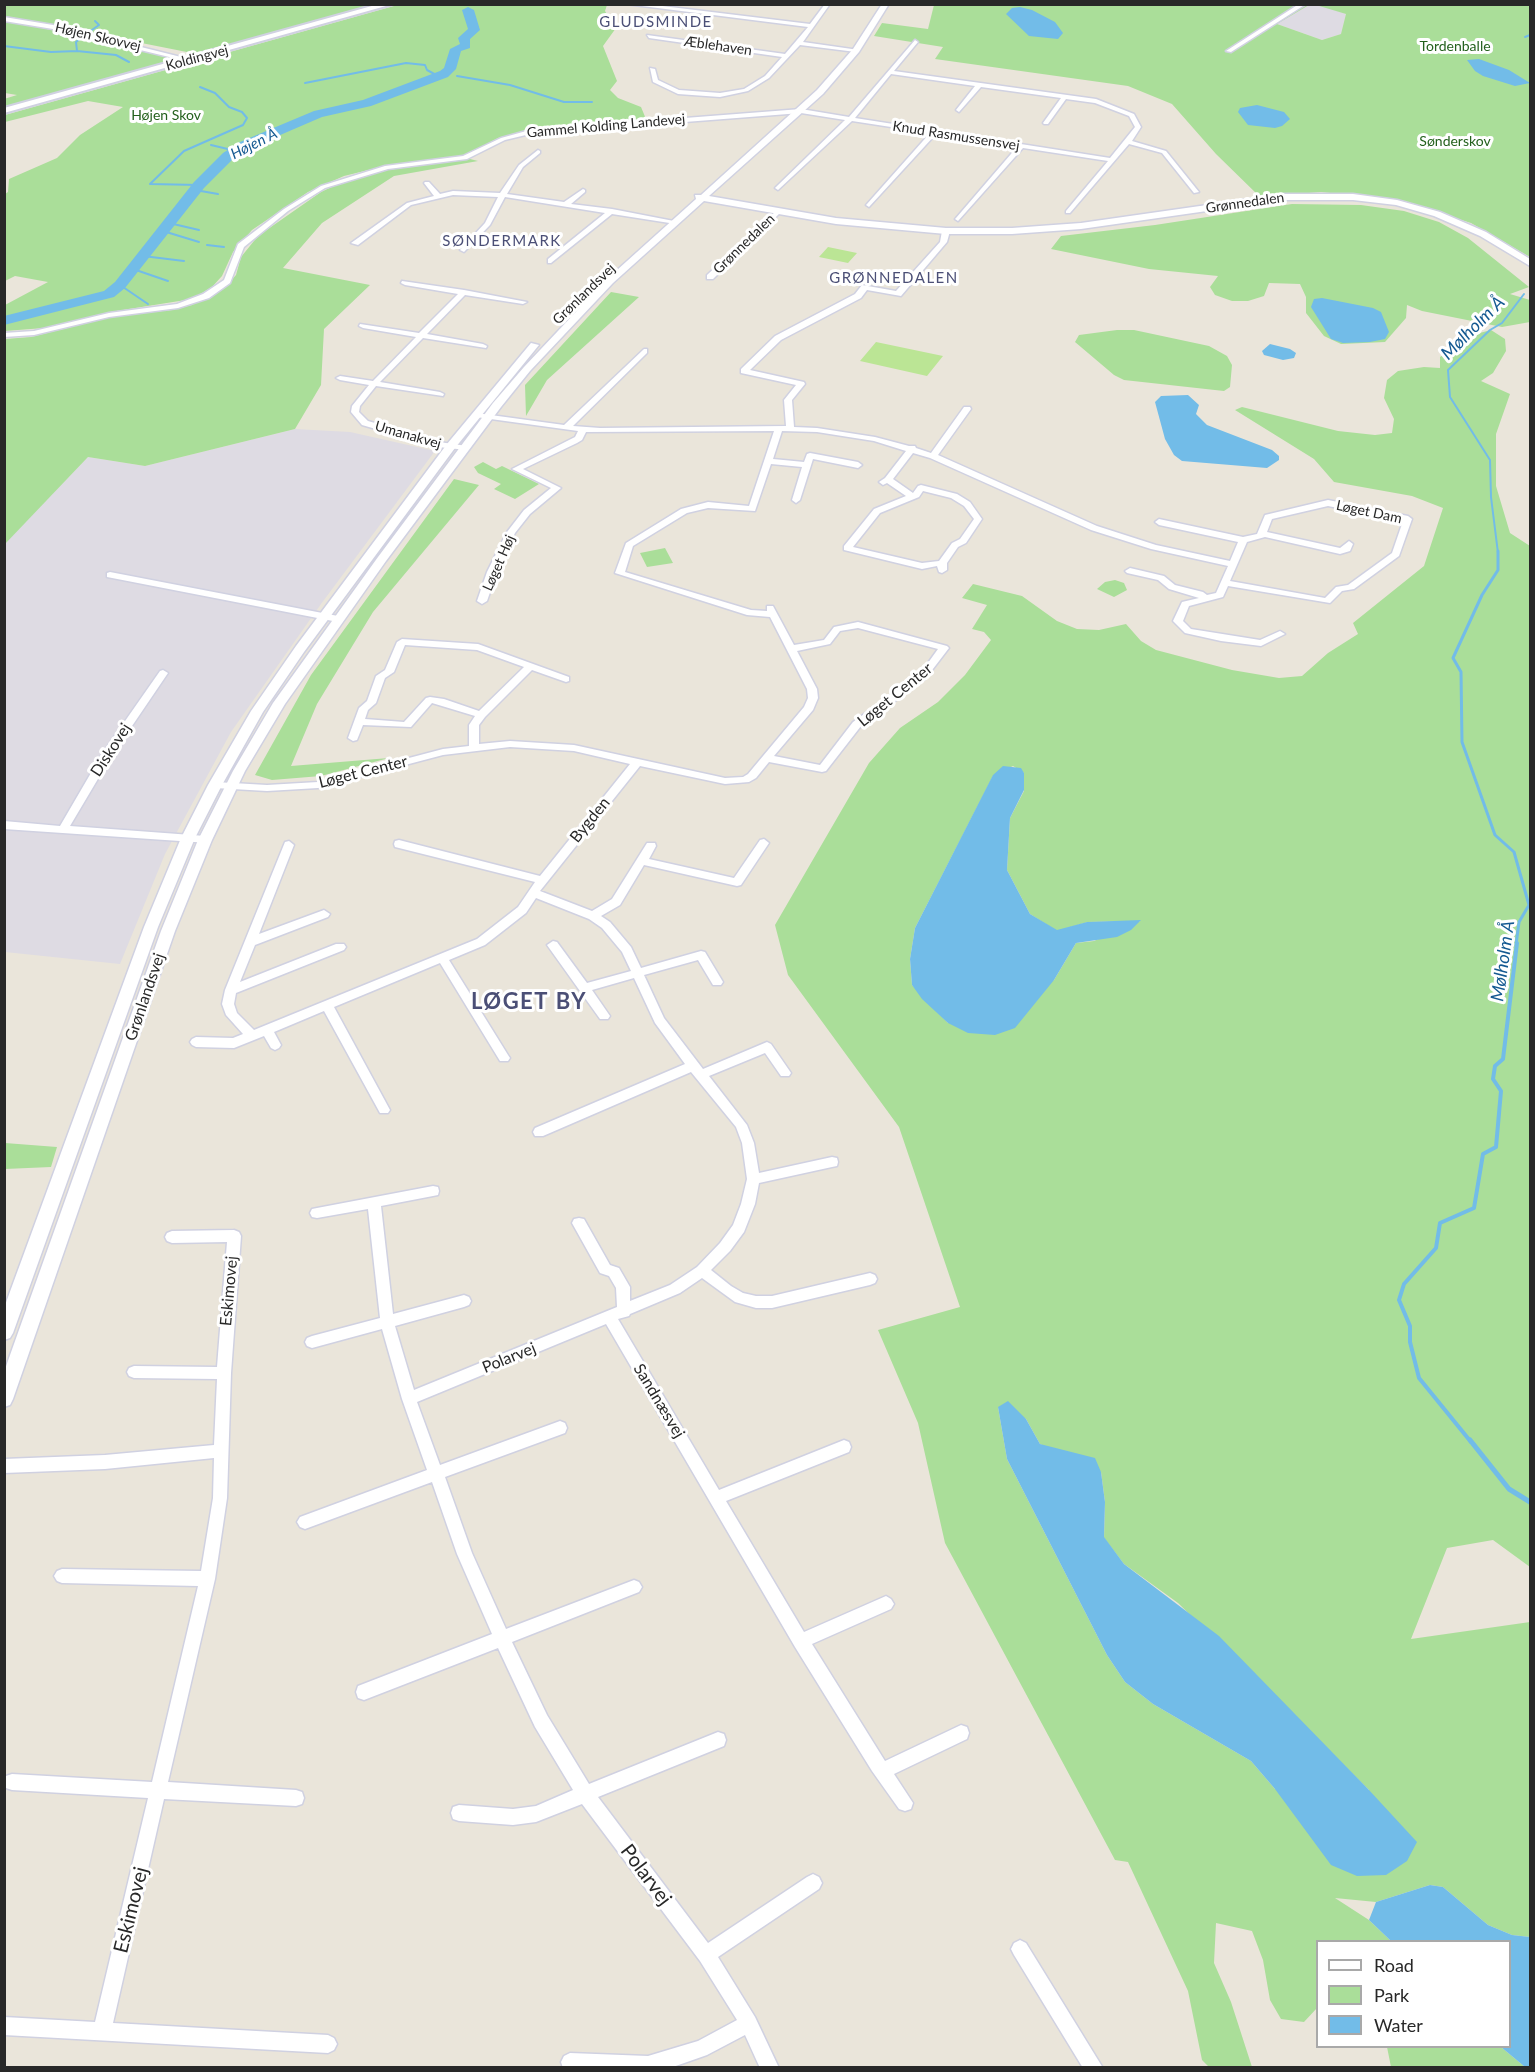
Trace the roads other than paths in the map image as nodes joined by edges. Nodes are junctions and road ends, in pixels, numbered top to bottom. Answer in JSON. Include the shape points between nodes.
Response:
{"nodes":[{"id":1,"x":389,"y":4,"type":"edge"},
{"id":2,"x":628,"y":4,"type":"edge"},
{"id":3,"x":828,"y":4,"type":"edge"},
{"id":4,"x":878,"y":4,"type":"edge"},
{"id":5,"x":886,"y":4,"type":"edge"},
{"id":6,"x":1304,"y":4,"type":"edge"},
{"id":7,"x":4,"y":19,"type":"edge"},
{"id":8,"x":812,"y":26,"type":"junction"},
{"id":9,"x":649,"y":36,"type":"dead end"},
{"id":10,"x":800,"y":41,"type":"junction"},
{"id":11,"x":915,"y":42,"type":"dead end"},
{"id":12,"x":853,"y":48,"type":"junction"},
{"id":13,"x":1229,"y":51,"type":"dead end"},
{"id":14,"x":787,"y":57,"type":"junction"},
{"id":15,"x":190,"y":60,"type":"junction"},
{"id":16,"x":652,"y":69,"type":"dead end"},
{"id":17,"x":891,"y":72,"type":"junction"},
{"id":18,"x":980,"y":84,"type":"junction"},
{"id":19,"x":1065,"y":96,"type":"junction"},
{"id":20,"x":959,"y":110,"type":"dead end"},
{"id":21,"x":4,"y":111,"type":"edge"},
{"id":22,"x":801,"y":111,"type":"junction"},
{"id":23,"x":789,"y":112,"type":"junction"},
{"id":24,"x":850,"y":119,"type":"junction"},
{"id":25,"x":1046,"y":123,"type":"dead end"},
{"id":26,"x":934,"y":133,"type":"junction"},
{"id":27,"x":1128,"y":142,"type":"junction"},
{"id":28,"x":1022,"y":146,"type":"junction"},
{"id":29,"x":538,"y":152,"type":"dead end"},
{"id":30,"x":1112,"y":160,"type":"junction"},
{"id":31,"x":427,"y":183,"type":"dead end"},
{"id":32,"x":778,"y":188,"type":"dead end"},
{"id":33,"x":583,"y":191,"type":"dead end"},
{"id":34,"x":1196,"y":192,"type":"dead end"},
{"id":35,"x":437,"y":195,"type":"junction"},
{"id":36,"x":503,"y":195,"type":"junction"},
{"id":37,"x":701,"y":195,"type":"junction"},
{"id":38,"x":566,"y":204,"type":"junction"},
{"id":39,"x":868,"y":205,"type":"dead end"},
{"id":40,"x":612,"y":211,"type":"junction"},
{"id":41,"x":776,"y":211,"type":"junction"},
{"id":42,"x":1068,"y":212,"type":"dead end"},
{"id":43,"x":958,"y":219,"type":"dead end"},
{"id":44,"x":671,"y":220,"type":"junction"},
{"id":45,"x":946,"y":231,"type":"junction"},
{"id":46,"x":355,"y":243,"type":"dead end"},
{"id":47,"x":464,"y":250,"type":"dead end"},
{"id":48,"x":551,"y":261,"type":"dead end"},
{"id":49,"x":1530,"y":263,"type":"edge"},
{"id":50,"x":710,"y":277,"type":"dead end"},
{"id":51,"x":405,"y":283,"type":"dead end"},
{"id":52,"x":464,"y":292,"type":"junction"},
{"id":53,"x":523,"y":302,"type":"dead end"},
{"id":54,"x":363,"y":326,"type":"dead end"},
{"id":55,"x":4,"y":335,"type":"edge"},
{"id":56,"x":421,"y":336,"type":"junction"},
{"id":57,"x":483,"y":346,"type":"dead end"},
{"id":58,"x":644,"y":351,"type":"dead end"},
{"id":59,"x":340,"y":378,"type":"dead end"},
{"id":60,"x":374,"y":384,"type":"junction"},
{"id":61,"x":440,"y":394,"type":"dead end"},
{"id":62,"x":967,"y":409,"type":"dead end"},
{"id":63,"x":482,"y":416,"type":"junction"},
{"id":64,"x":566,"y":428,"type":"junction"},
{"id":65,"x":779,"y":428,"type":"junction"},
{"id":66,"x":790,"y":428,"type":"junction"},
{"id":67,"x":583,"y":429,"type":"junction"},
{"id":68,"x":451,"y":446,"type":"junction"},
{"id":69,"x":464,"y":448,"type":"junction"},
{"id":70,"x":912,"y":448,"type":"junction"},
{"id":71,"x":933,"y":456,"type":"junction"},
{"id":72,"x":768,"y":461,"type":"junction"},
{"id":73,"x":807,"y":465,"type":"junction"},
{"id":74,"x":858,"y":465,"type":"dead end"},
{"id":75,"x":911,"y":496,"type":"junction"},
{"id":76,"x":796,"y":500,"type":"dead end"},
{"id":77,"x":1159,"y":522,"type":"dead end"},
{"id":78,"x":1305,"y":533,"type":"dead end"},
{"id":79,"x":1262,"y":534,"type":"junction"},
{"id":80,"x":1243,"y":540,"type":"junction"},
{"id":81,"x":1302,"y":543,"type":"junction"},
{"id":82,"x":1349,"y":544,"type":"dead end"},
{"id":83,"x":1233,"y":564,"type":"junction"},
{"id":84,"x":1130,"y":571,"type":"dead end"},
{"id":85,"x":110,"y":575,"type":"dead end"},
{"id":86,"x":1225,"y":583,"type":"junction"},
{"id":87,"x":1206,"y":599,"type":"junction"},
{"id":88,"x":482,"y":601,"type":"dead end"},
{"id":89,"x":324,"y":616,"type":"junction"},
{"id":90,"x":338,"y":619,"type":"junction"},
{"id":91,"x":1280,"y":633,"type":"dead end"},
{"id":92,"x":791,"y":649,"type":"junction"},
{"id":93,"x":531,"y":666,"type":"junction"},
{"id":94,"x":163,"y":673,"type":"dead end"},
{"id":95,"x":566,"y":679,"type":"dead end"},
{"id":96,"x":481,"y":715,"type":"junction"},
{"id":97,"x":359,"y":722,"type":"junction"},
{"id":98,"x":353,"y":738,"type":"dead end"},
{"id":99,"x":474,"y":747,"type":"junction"},
{"id":100,"x":767,"y":758,"type":"junction"},
{"id":101,"x":638,"y":761,"type":"junction"},
{"id":102,"x":215,"y":785,"type":"junction"},
{"id":103,"x":231,"y":787,"type":"junction"},
{"id":104,"x":4,"y":825,"type":"edge"},
{"id":105,"x":63,"y":830,"type":"junction"},
{"id":106,"x":188,"y":838,"type":"junction"},
{"id":107,"x":205,"y":840,"type":"junction"},
{"id":108,"x":764,"y":843,"type":"dead end"},
{"id":109,"x":399,"y":844,"type":"dead end"},
{"id":110,"x":289,"y":845,"type":"dead end"},
{"id":111,"x":651,"y":846,"type":"dead end"},
{"id":112,"x":642,"y":861,"type":"junction"},
{"id":113,"x":542,"y":880,"type":"junction"},
{"id":114,"x":534,"y":893,"type":"junction"},
{"id":115,"x":324,"y":914,"type":"dead end"},
{"id":116,"x":593,"y":916,"type":"junction"},
{"id":117,"x":250,"y":942,"type":"junction"},
{"id":118,"x":553,"y":945,"type":"dead end"},
{"id":119,"x":340,"y":946,"type":"dead end"},
{"id":120,"x":442,"y":959,"type":"junction"},
{"id":121,"x":638,"y":972,"type":"junction"},
{"id":122,"x":717,"y":982,"type":"dead end"},
{"id":123,"x":584,"y":988,"type":"junction"},
{"id":124,"x":231,"y":990,"type":"junction"},
{"id":125,"x":327,"y":1005,"type":"junction"},
{"id":126,"x":604,"y":1016,"type":"dead end"},
{"id":127,"x":266,"y":1029,"type":"junction"},
{"id":128,"x":251,"y":1035,"type":"junction"},
{"id":129,"x":196,"y":1042,"type":"dead end"},
{"id":130,"x":275,"y":1045,"type":"dead end"},
{"id":131,"x":504,"y":1058,"type":"dead end"},
{"id":132,"x":696,"y":1070,"type":"junction"},
{"id":133,"x":785,"y":1073,"type":"dead end"},
{"id":134,"x":384,"y":1110,"type":"dead end"},
{"id":135,"x":539,"y":1132,"type":"dead end"},
{"id":136,"x":832,"y":1162,"type":"dead end"},
{"id":137,"x":753,"y":1179,"type":"junction"},
{"id":138,"x":433,"y":1191,"type":"dead end"},
{"id":139,"x":374,"y":1202,"type":"junction"},
{"id":140,"x":317,"y":1213,"type":"dead end"},
{"id":141,"x":579,"y":1223,"type":"dead end"},
{"id":142,"x":172,"y":1237,"type":"dead end"},
{"id":143,"x":702,"y":1271,"type":"junction"},
{"id":144,"x":870,"y":1279,"type":"dead end"},
{"id":145,"x":464,"y":1301,"type":"dead end"},
{"id":146,"x":617,"y":1315,"type":"junction"},
{"id":147,"x":387,"y":1322,"type":"junction"},
{"id":148,"x":4,"y":1333,"type":"edge"},
{"id":149,"x":312,"y":1342,"type":"dead end"},
{"id":150,"x":134,"y":1372,"type":"dead end"},
{"id":151,"x":224,"y":1373,"type":"junction"},
{"id":152,"x":4,"y":1399,"type":"edge"},
{"id":153,"x":409,"y":1399,"type":"junction"},
{"id":154,"x":560,"y":1428,"type":"dead end"},
{"id":155,"x":843,"y":1447,"type":"dead end"},
{"id":156,"x":222,"y":1451,"type":"junction"},
{"id":157,"x":4,"y":1466,"type":"edge"},
{"id":158,"x":435,"y":1473,"type":"junction"},
{"id":159,"x":716,"y":1498,"type":"junction"},
{"id":160,"x":305,"y":1522,"type":"dead end"},
{"id":161,"x":62,"y":1576,"type":"dead end"},
{"id":162,"x":207,"y":1579,"type":"junction"},
{"id":163,"x":634,"y":1587,"type":"dead end"},
{"id":164,"x":886,"y":1604,"type":"dead end"},
{"id":165,"x":502,"y":1638,"type":"junction"},
{"id":166,"x":801,"y":1641,"type":"junction"},
{"id":167,"x":364,"y":1692,"type":"dead end"},
{"id":168,"x":961,"y":1733,"type":"dead end"},
{"id":169,"x":718,"y":1740,"type":"dead end"},
{"id":170,"x":882,"y":1771,"type":"junction"},
{"id":171,"x":12,"y":1782,"type":"dead end"},
{"id":172,"x":160,"y":1791,"type":"junction"},
{"id":173,"x":585,"y":1794,"type":"junction"},
{"id":174,"x":296,"y":1798,"type":"dead end"},
{"id":175,"x":905,"y":1803,"type":"dead end"},
{"id":176,"x":459,"y":1813,"type":"dead end"},
{"id":177,"x":813,"y":1883,"type":"dead end"},
{"id":178,"x":1020,"y":1948,"type":"dead end"},
{"id":179,"x":706,"y":1955,"type":"junction"},
{"id":180,"x":749,"y":2023,"type":"junction"},
{"id":181,"x":4,"y":2026,"type":"edge"},
{"id":182,"x":102,"y":2030,"type":"junction"},
{"id":183,"x":328,"y":2044,"type":"dead end"},
{"id":184,"x":570,"y":2062,"type":"dead end"},
{"id":185,"x":770,"y":2067,"type":"edge"},
{"id":186,"x":1094,"y":2067,"type":"edge"}],
"edges":[{"from":1,"to":15,"type":"main road","name":"Koldingvej"},
{"from":2,"to":8,"type":"street"},
{"from":3,"to":8,"type":"street"},
{"from":4,"to":12,"type":"street","name":"Grønlandsvej"},
{"from":5,"to":12,"type":"street","name":"Grønlandsvej"},
{"from":6,"to":13,"type":"street"},
{"from":7,"to":15,"type":"street","name":"Højen Skovvej"},
{"from":8,"to":10,"type":"street"},
{"from":9,"to":14,"type":"street","name":"Æblehaven"},
{"from":10,"to":12,"type":"street"},
{"from":10,"to":14,"type":"street"},
{"from":11,"to":17,"type":"street"},
{"from":12,"to":22,"type":"street","name":"Grønlandsvej"},
{"from":12,"to":23,"type":"street","name":"Grønlandsvej"},
{"from":14,"to":16,"type":"street","via":[[755,86],[720,95],[690,94],[663,87],[655,81]]},
{"from":15,"to":21,"type":"main road","name":"Koldingvej"},
{"from":17,"to":18,"type":"street"},
{"from":17,"to":24,"type":"street"},
{"from":18,"to":19,"type":"street"},
{"from":18,"to":20,"type":"street"},
{"from":19,"to":25,"type":"street"},
{"from":19,"to":27,"type":"street","via":[[1112,105],[1132,115],[1138,127]]},
{"from":22,"to":23,"type":"street","name":"Gammel Kolding Landevej"},
{"from":22,"to":24,"type":"street","name":"Knud Rasmussensvej"},
{"from":22,"to":37,"type":"street","name":"Grønlandsvej"},
{"from":23,"to":37,"type":"street","name":"Grønlandsvej"},
{"from":23,"to":55,"type":"street","name":"Gammel Kolding Landevej","via":[[530,132],[496,142],[465,158],[354,175],[306,196],[260,230],[236,255],[226,281],[206,296],[178,306]]},
{"from":24,"to":26,"type":"street","name":"Knud Rasmussensvej"},
{"from":24,"to":32,"type":"street"},
{"from":26,"to":28,"type":"street","name":"Knud Rasmussensvej"},
{"from":26,"to":39,"type":"street"},
{"from":27,"to":30,"type":"street"},
{"from":27,"to":34,"type":"street","via":[[1164,152]]},
{"from":28,"to":30,"type":"street","name":"Knud Rasmussensvej"},
{"from":28,"to":43,"type":"street"},
{"from":29,"to":36,"type":"street","via":[[521,166]]},
{"from":30,"to":42,"type":"street"},
{"from":31,"to":35,"type":"street"},
{"from":33,"to":38,"type":"street"},
{"from":35,"to":36,"type":"street"},
{"from":35,"to":46,"type":"street","via":[[403,207]]},
{"from":36,"to":38,"type":"street"},
{"from":36,"to":47,"type":"street","via":[[488,224]]},
{"from":37,"to":41,"type":"street","name":"Grønnedalen"},
{"from":37,"to":44,"type":"street","name":"Grønlandsvej"},
{"from":38,"to":40,"type":"street"},
{"from":40,"to":44,"type":"street"},
{"from":40,"to":48,"type":"street"},
{"from":41,"to":45,"type":"street","name":"Grønnedalen","via":[[866,225]]},
{"from":41,"to":50,"type":"street","name":"Grønnedalen"},
{"from":44,"to":63,"type":"street","name":"Grønlandsvej","via":[[603,274],[558,319]]},
{"from":45,"to":49,"type":"street","name":"Grønnedalen","via":[[1081,226],[1284,197],[1353,196],[1437,214],[1483,234]]},
{"from":45,"to":66,"type":"street","via":[[943,242],[898,294],[865,288],[858,296],[770,343],[744,371],[801,384],[788,400]]},
{"from":51,"to":52,"type":"street"},
{"from":52,"to":53,"type":"street"},
{"from":52,"to":56,"type":"street","name":"Umanakvej"},
{"from":54,"to":56,"type":"street"},
{"from":56,"to":57,"type":"street"},
{"from":56,"to":60,"type":"street","name":"Umanakvej"},
{"from":58,"to":64,"type":"street"},
{"from":59,"to":60,"type":"street"},
{"from":60,"to":61,"type":"street"},
{"from":60,"to":68,"type":"street","name":"Umanakvej","via":[[356,406],[358,417],[365,423]]},
{"from":62,"to":71,"type":"street"},
{"from":63,"to":64,"type":"street"},
{"from":63,"to":68,"type":"street","name":"Grønlandsvej"},
{"from":63,"to":69,"type":"street","name":"Grønlandsvej"},
{"from":64,"to":67,"type":"street"},
{"from":65,"to":66,"type":"street"},
{"from":65,"to":67,"type":"street"},
{"from":65,"to":72,"type":"street"},
{"from":66,"to":70,"type":"street","via":[[846,433]]},
{"from":67,"to":88,"type":"street","name":"Løget Høj","via":[[579,438],[516,469],[557,488],[527,512],[511,532]]},
{"from":68,"to":69,"type":"street","name":"Umanakvej"},
{"from":68,"to":89,"type":"street","name":"Grønlandsvej"},
{"from":69,"to":90,"type":"street","name":"Grønlandsvej"},
{"from":70,"to":71,"type":"street"},
{"from":70,"to":75,"type":"street","via":[[886,481]]},
{"from":71,"to":83,"type":"street","via":[[1094,528],[1154,547]]},
{"from":72,"to":73,"type":"street"},
{"from":72,"to":92,"type":"street","name":"Løget Center","via":[[752,509],[708,505],[684,511],[629,545],[620,573],[750,613],[771,611]]},
{"from":73,"to":74,"type":"street","via":[[810,456]]},
{"from":73,"to":76,"type":"street"},
{"from":75,"to":75,"type":"street","via":[[877,511],[847,548],[922,566],[942,566],[978,519],[967,504],[954,496],[921,488]]},
{"from":77,"to":80,"type":"street"},
{"from":78,"to":81,"type":"street"},
{"from":79,"to":80,"type":"street"},
{"from":79,"to":81,"type":"street"},
{"from":79,"to":86,"type":"street","name":"Løget Dam","via":[[1268,517],[1328,503],[1408,519],[1396,554],[1351,587],[1339,589],[1327,601]]},
{"from":80,"to":83,"type":"street"},
{"from":81,"to":82,"type":"street","via":[[1340,551]]},
{"from":83,"to":86,"type":"street"},
{"from":84,"to":87,"type":"street","via":[[1161,578],[1172,587]]},
{"from":85,"to":89,"type":"street"},
{"from":86,"to":87,"type":"street","via":[[1220,595]]},
{"from":87,"to":91,"type":"street","via":[[1185,604],[1178,621],[1188,631],[1233,635],[1261,643]]},
{"from":89,"to":90,"type":"street"},
{"from":89,"to":102,"type":"street","name":"Grønlandsvej","via":[[257,711]]},
{"from":90,"to":103,"type":"street","name":"Grønlandsvej","via":[[279,703]]},
{"from":92,"to":100,"type":"street","name":"Løget Center","via":[[813,698]]},
{"from":92,"to":100,"type":"street","name":"Løget Center","via":[[827,642],[837,628],[858,625],[944,648],[923,676],[857,724],[822,769]]},
{"from":93,"to":95,"type":"street"},
{"from":93,"to":96,"type":"street"},
{"from":93,"to":97,"type":"street","via":[[467,645],[402,642]]},
{"from":94,"to":105,"type":"street","name":"Diskovej","via":[[106,756]]},
{"from":96,"to":97,"type":"street","via":[[430,700],[407,725]]},
{"from":96,"to":99,"type":"street","via":[[474,725]]},
{"from":97,"to":98,"type":"street"},
{"from":99,"to":101,"type":"street","name":"Løget Center","via":[[545,745]]},
{"from":99,"to":103,"type":"street","name":"Løget Center","via":[[318,785]]},
{"from":100,"to":101,"type":"street","name":"Løget Center","via":[[753,776],[735,782]]},
{"from":101,"to":113,"type":"street","name":"Bygden"},
{"from":102,"to":103,"type":"street","name":"Løget Center"},
{"from":102,"to":106,"type":"street","name":"Grønlandsvej"},
{"from":103,"to":107,"type":"street","name":"Grønlandsvej"},
{"from":104,"to":105,"type":"street"},
{"from":105,"to":106,"type":"street"},
{"from":106,"to":107,"type":"street"},
{"from":106,"to":148,"type":"street","name":"Grønlandsvej","via":[[126,992]]},
{"from":107,"to":152,"type":"street","name":"Grønlandsvej","via":[[146,992]]},
{"from":108,"to":112,"type":"street","via":[[737,882]]},
{"from":109,"to":113,"type":"street"},
{"from":110,"to":117,"type":"street"},
{"from":111,"to":112,"type":"street"},
{"from":112,"to":116,"type":"street","via":[[616,902]]},
{"from":113,"to":114,"type":"street","name":"Bygden"},
{"from":114,"to":116,"type":"street"},
{"from":114,"to":120,"type":"street","name":"Bygden","via":[[505,925],[481,942]]},
{"from":115,"to":117,"type":"street"},
{"from":116,"to":121,"type":"street","via":[[616,936]]},
{"from":117,"to":124,"type":"street"},
{"from":118,"to":123,"type":"street"},
{"from":119,"to":124,"type":"street"},
{"from":120,"to":125,"type":"street","name":"Bygden"},
{"from":120,"to":131,"type":"street"},
{"from":121,"to":122,"type":"street","via":[[701,955]]},
{"from":121,"to":123,"type":"street"},
{"from":121,"to":132,"type":"street","via":[[659,1020]]},
{"from":123,"to":126,"type":"street"},
{"from":124,"to":128,"type":"street","via":[[228,1004],[232,1015]]},
{"from":125,"to":127,"type":"street","name":"Bygden"},
{"from":125,"to":134,"type":"street"},
{"from":127,"to":128,"type":"street","name":"Bygden"},
{"from":127,"to":130,"type":"street"},
{"from":128,"to":129,"type":"street","name":"Bygden","via":[[234,1043]]},
{"from":132,"to":133,"type":"street","via":[[767,1047]]},
{"from":132,"to":135,"type":"street"},
{"from":132,"to":137,"type":"street","via":[[741,1125]]},
{"from":136,"to":137,"type":"street"},
{"from":137,"to":143,"type":"street","via":[[739,1228]]},
{"from":138,"to":139,"type":"street"},
{"from":139,"to":140,"type":"street"},
{"from":139,"to":147,"type":"street","name":"Polarvej"},
{"from":141,"to":146,"type":"street","name":"Sandnæsvej","via":[[605,1269],[614,1272],[623,1287]]},
{"from":142,"to":151,"type":"street","name":"Eskimovej","via":[[234,1236]]},
{"from":143,"to":144,"type":"street","via":[[726,1290],[756,1302],[772,1302]]},
{"from":143,"to":146,"type":"street","via":[[675,1289]]},
{"from":145,"to":147,"type":"street"},
{"from":146,"to":153,"type":"street","name":"Polarvej"},
{"from":146,"to":159,"type":"street","name":"Sandnæsvej"},
{"from":147,"to":149,"type":"street"},
{"from":147,"to":153,"type":"street","name":"Polarvej"},
{"from":150,"to":151,"type":"street"},
{"from":151,"to":156,"type":"street","name":"Eskimovej"},
{"from":153,"to":158,"type":"street","name":"Polarvej"},
{"from":154,"to":158,"type":"street"},
{"from":155,"to":159,"type":"street"},
{"from":156,"to":157,"type":"street"},
{"from":156,"to":162,"type":"street","name":"Eskimovej","via":[[220,1498]]},
{"from":158,"to":160,"type":"street"},
{"from":158,"to":165,"type":"street","name":"Polarvej"},
{"from":159,"to":166,"type":"street","name":"Sandnæsvej"},
{"from":161,"to":162,"type":"street"},
{"from":162,"to":172,"type":"street","name":"Eskimovej"},
{"from":163,"to":165,"type":"street"},
{"from":164,"to":166,"type":"street"},
{"from":165,"to":167,"type":"street"},
{"from":165,"to":173,"type":"street","name":"Polarvej","via":[[541,1721]]},
{"from":166,"to":170,"type":"street","name":"Sandnæsvej"},
{"from":168,"to":170,"type":"street"},
{"from":169,"to":173,"type":"street"},
{"from":170,"to":175,"type":"street","name":"Sandnæsvej"},
{"from":171,"to":172,"type":"street"},
{"from":172,"to":174,"type":"street"},
{"from":172,"to":182,"type":"street","name":"Eskimovej"},
{"from":173,"to":176,"type":"street","via":[[536,1814],[513,1817]]},
{"from":173,"to":179,"type":"street","name":"Polarvej"},
{"from":177,"to":179,"type":"street"},
{"from":178,"to":186,"type":"street"},
{"from":179,"to":180,"type":"street","name":"Polarvej"},
{"from":180,"to":184,"type":"street","via":[[701,2049],[648,2065]]},
{"from":180,"to":185,"type":"street","name":"Polarvej"},
{"from":181,"to":182,"type":"street"},
{"from":182,"to":183,"type":"street"}]}
